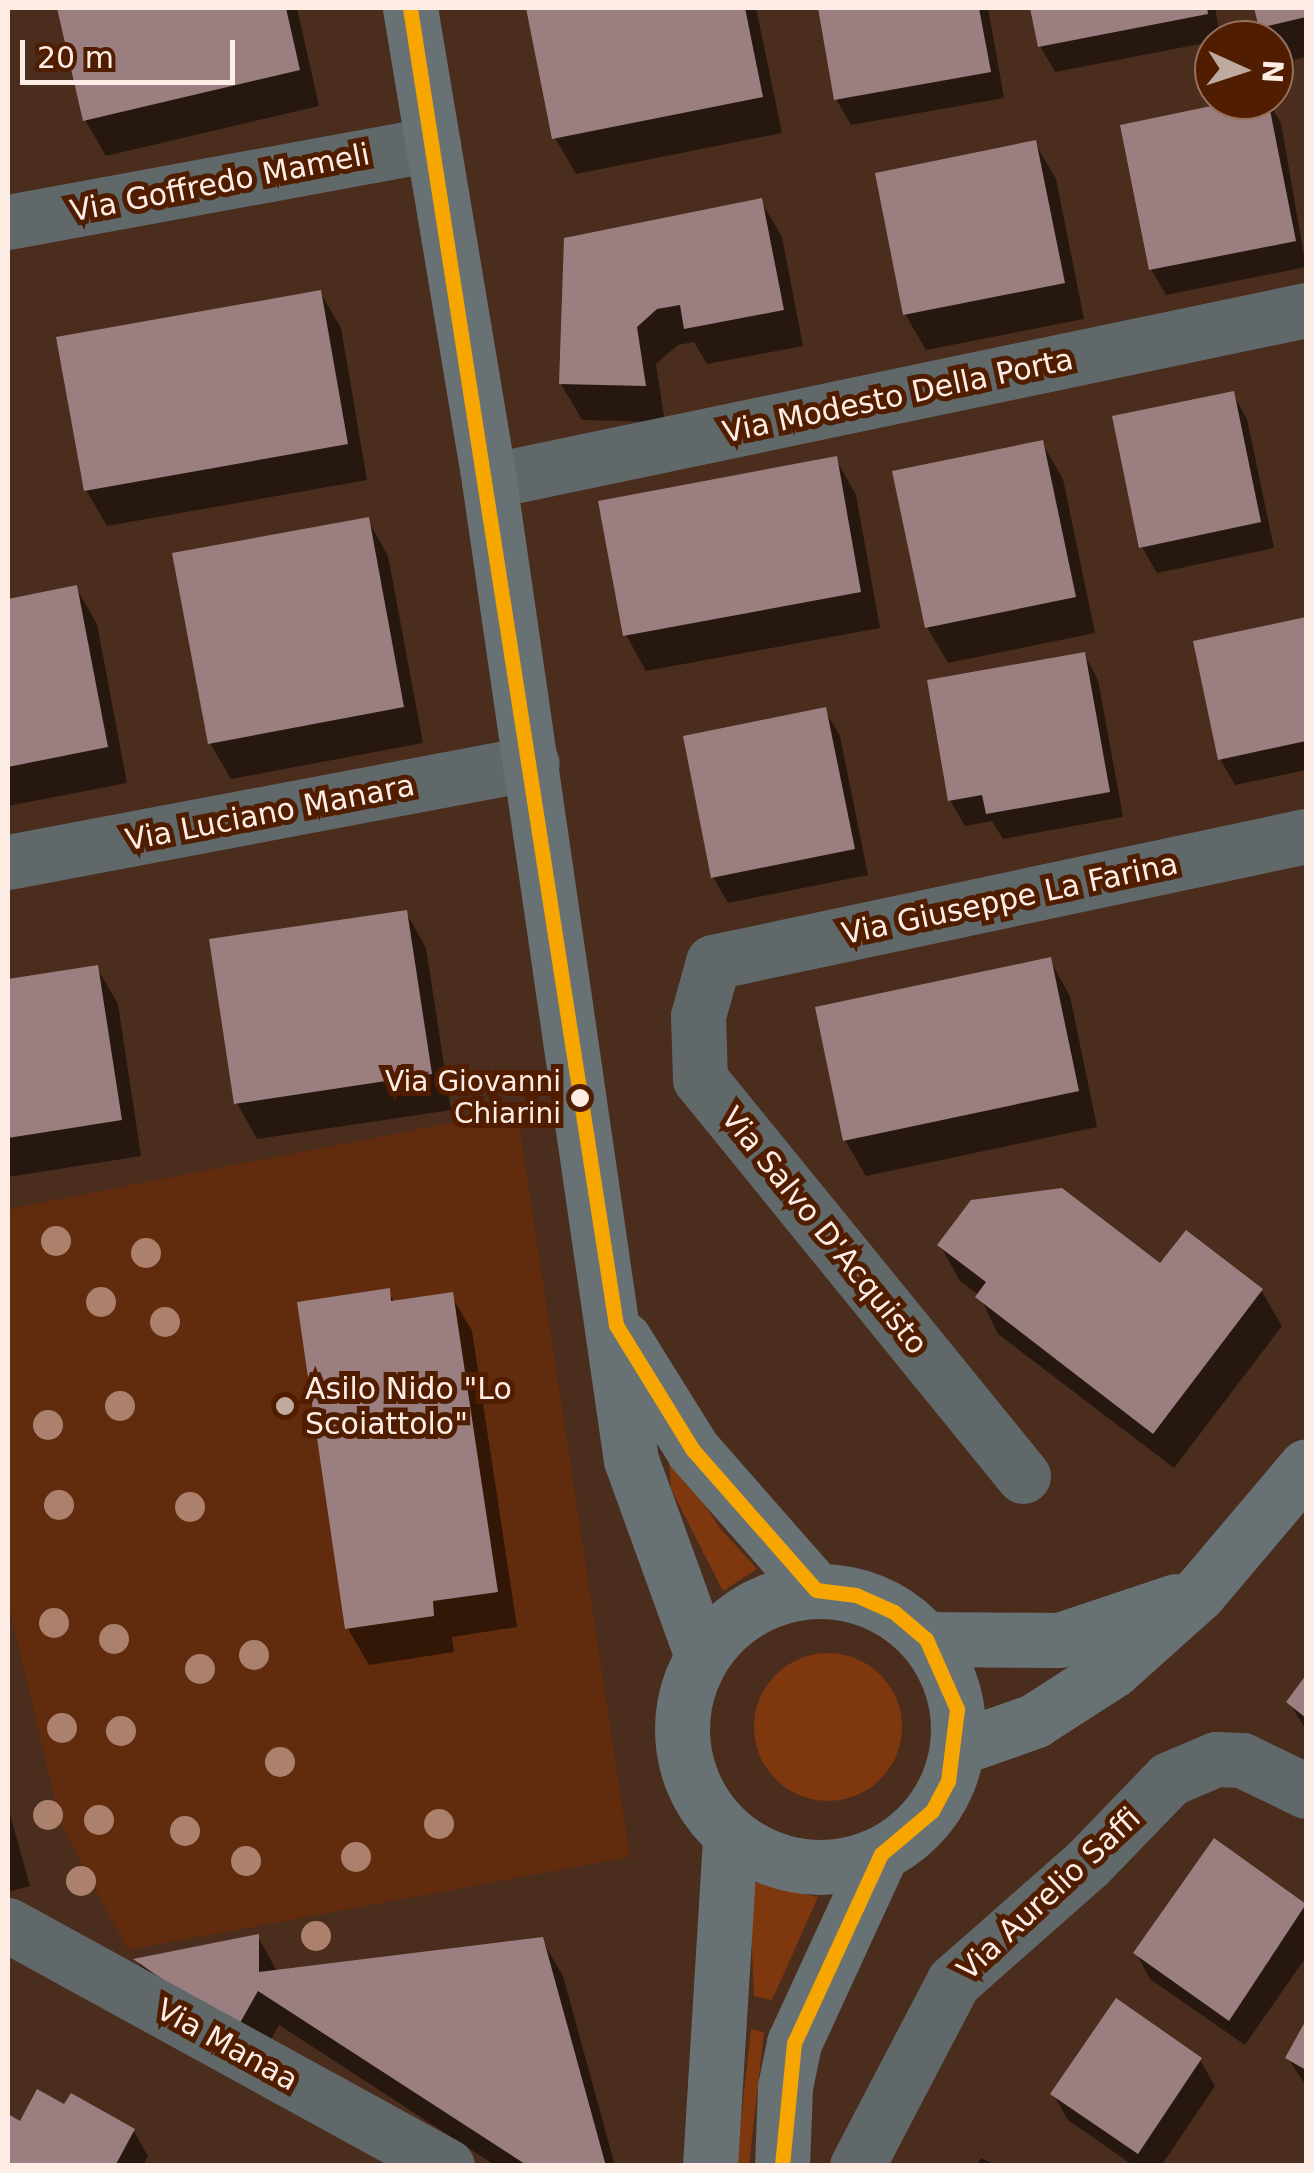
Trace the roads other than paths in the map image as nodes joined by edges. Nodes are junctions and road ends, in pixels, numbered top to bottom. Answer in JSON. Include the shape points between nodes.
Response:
{"nodes":[{"id":1,"x":410,"y":8,"type":"edge"},
{"id":2,"x":433,"y":144,"type":"junction"},
{"id":3,"x":8,"y":222,"type":"edge"},
{"id":4,"x":1306,"y":310,"type":"edge"},
{"id":5,"x":489,"y":481,"type":"junction"},
{"id":6,"x":532,"y":763,"type":"junction"},
{"id":7,"x":1306,"y":836,"type":"edge"},
{"id":8,"x":8,"y":862,"type":"edge"},
{"id":9,"x":712,"y":962,"type":"joint"},
{"id":10,"x":616,"y":1326,"type":"junction"},
{"id":11,"x":1306,"y":1466,"type":"edge"},
{"id":12,"x":1022,"y":1476,"type":"dead end"},
{"id":13,"x":816,"y":1590,"type":"junction"},
{"id":14,"x":1198,"y":1594,"type":"junction"},
{"id":15,"x":926,"y":1639,"type":"junction"},
{"id":16,"x":702,"y":1656,"type":"junction"},
{"id":17,"x":957,"y":1748,"type":"junction"},
{"id":18,"x":1306,"y":1791,"type":"edge"},
{"id":19,"x":730,"y":1835,"type":"junction"},
{"id":20,"x":881,"y":1854,"type":"junction"},
{"id":21,"x":8,"y":1925,"type":"edge"},
{"id":22,"x":447,"y":2166,"type":"edge"},
{"id":23,"x":710,"y":2166,"type":"edge"},
{"id":24,"x":782,"y":2166,"type":"edge"},
{"id":25,"x":857,"y":2166,"type":"edge"}],
"edges":[{"from":1,"to":2,"type":"main road"},
{"from":2,"to":3,"type":"street","name":"Via Goffredo Mameli"},
{"from":2,"to":5,"type":"main road"},
{"from":4,"to":5,"type":"street","name":"Via Modesto Della Porta"},
{"from":5,"to":6,"type":"main road"},
{"from":6,"to":8,"type":"street","name":"Via Luciano Manara"},
{"from":6,"to":10,"type":"main road"},
{"from":7,"to":9,"type":"street","name":"Via Giuseppe La Farina"},
{"from":9,"to":12,"type":"street","name":"Via Salvo D'Acquisto","via":[[698,1016],[700,1079]]},
{"from":10,"to":13,"type":"main road","via":[[693,1450]]},
{"from":10,"to":16,"type":"main road","via":[[632,1460]]},
{"from":11,"to":14,"type":"main road"},
{"from":13,"to":15,"type":"main road","via":[[856,1595],[894,1612]]},
{"from":13,"to":16,"type":"main road","via":[[771,1599],[732,1622]]},
{"from":14,"to":15,"type":"main road","via":[[1059,1640]]},
{"from":14,"to":17,"type":"main road","via":[[1113,1670],[1050,1711]]},
{"from":15,"to":17,"type":"main road","via":[[956,1709]]},
{"from":16,"to":19,"type":"main road","via":[[689,1682],[682,1737],[696,1791]]},
{"from":17,"to":20,"type":"main road","via":[[932,1810]]},
{"from":18,"to":25,"type":"street","name":"Via Aurelio Saffi","via":[[1270,1769],[1216,1759],[1169,1779],[1087,1864],[953,1982]]},
{"from":19,"to":20,"type":"main road","via":[[787,1864],[819,1868]]},
{"from":19,"to":23,"type":"main road"},
{"from":20,"to":24,"type":"main road","via":[[794,2043]]},
{"from":21,"to":22,"type":"street","name":"Via Manaa"}]}
